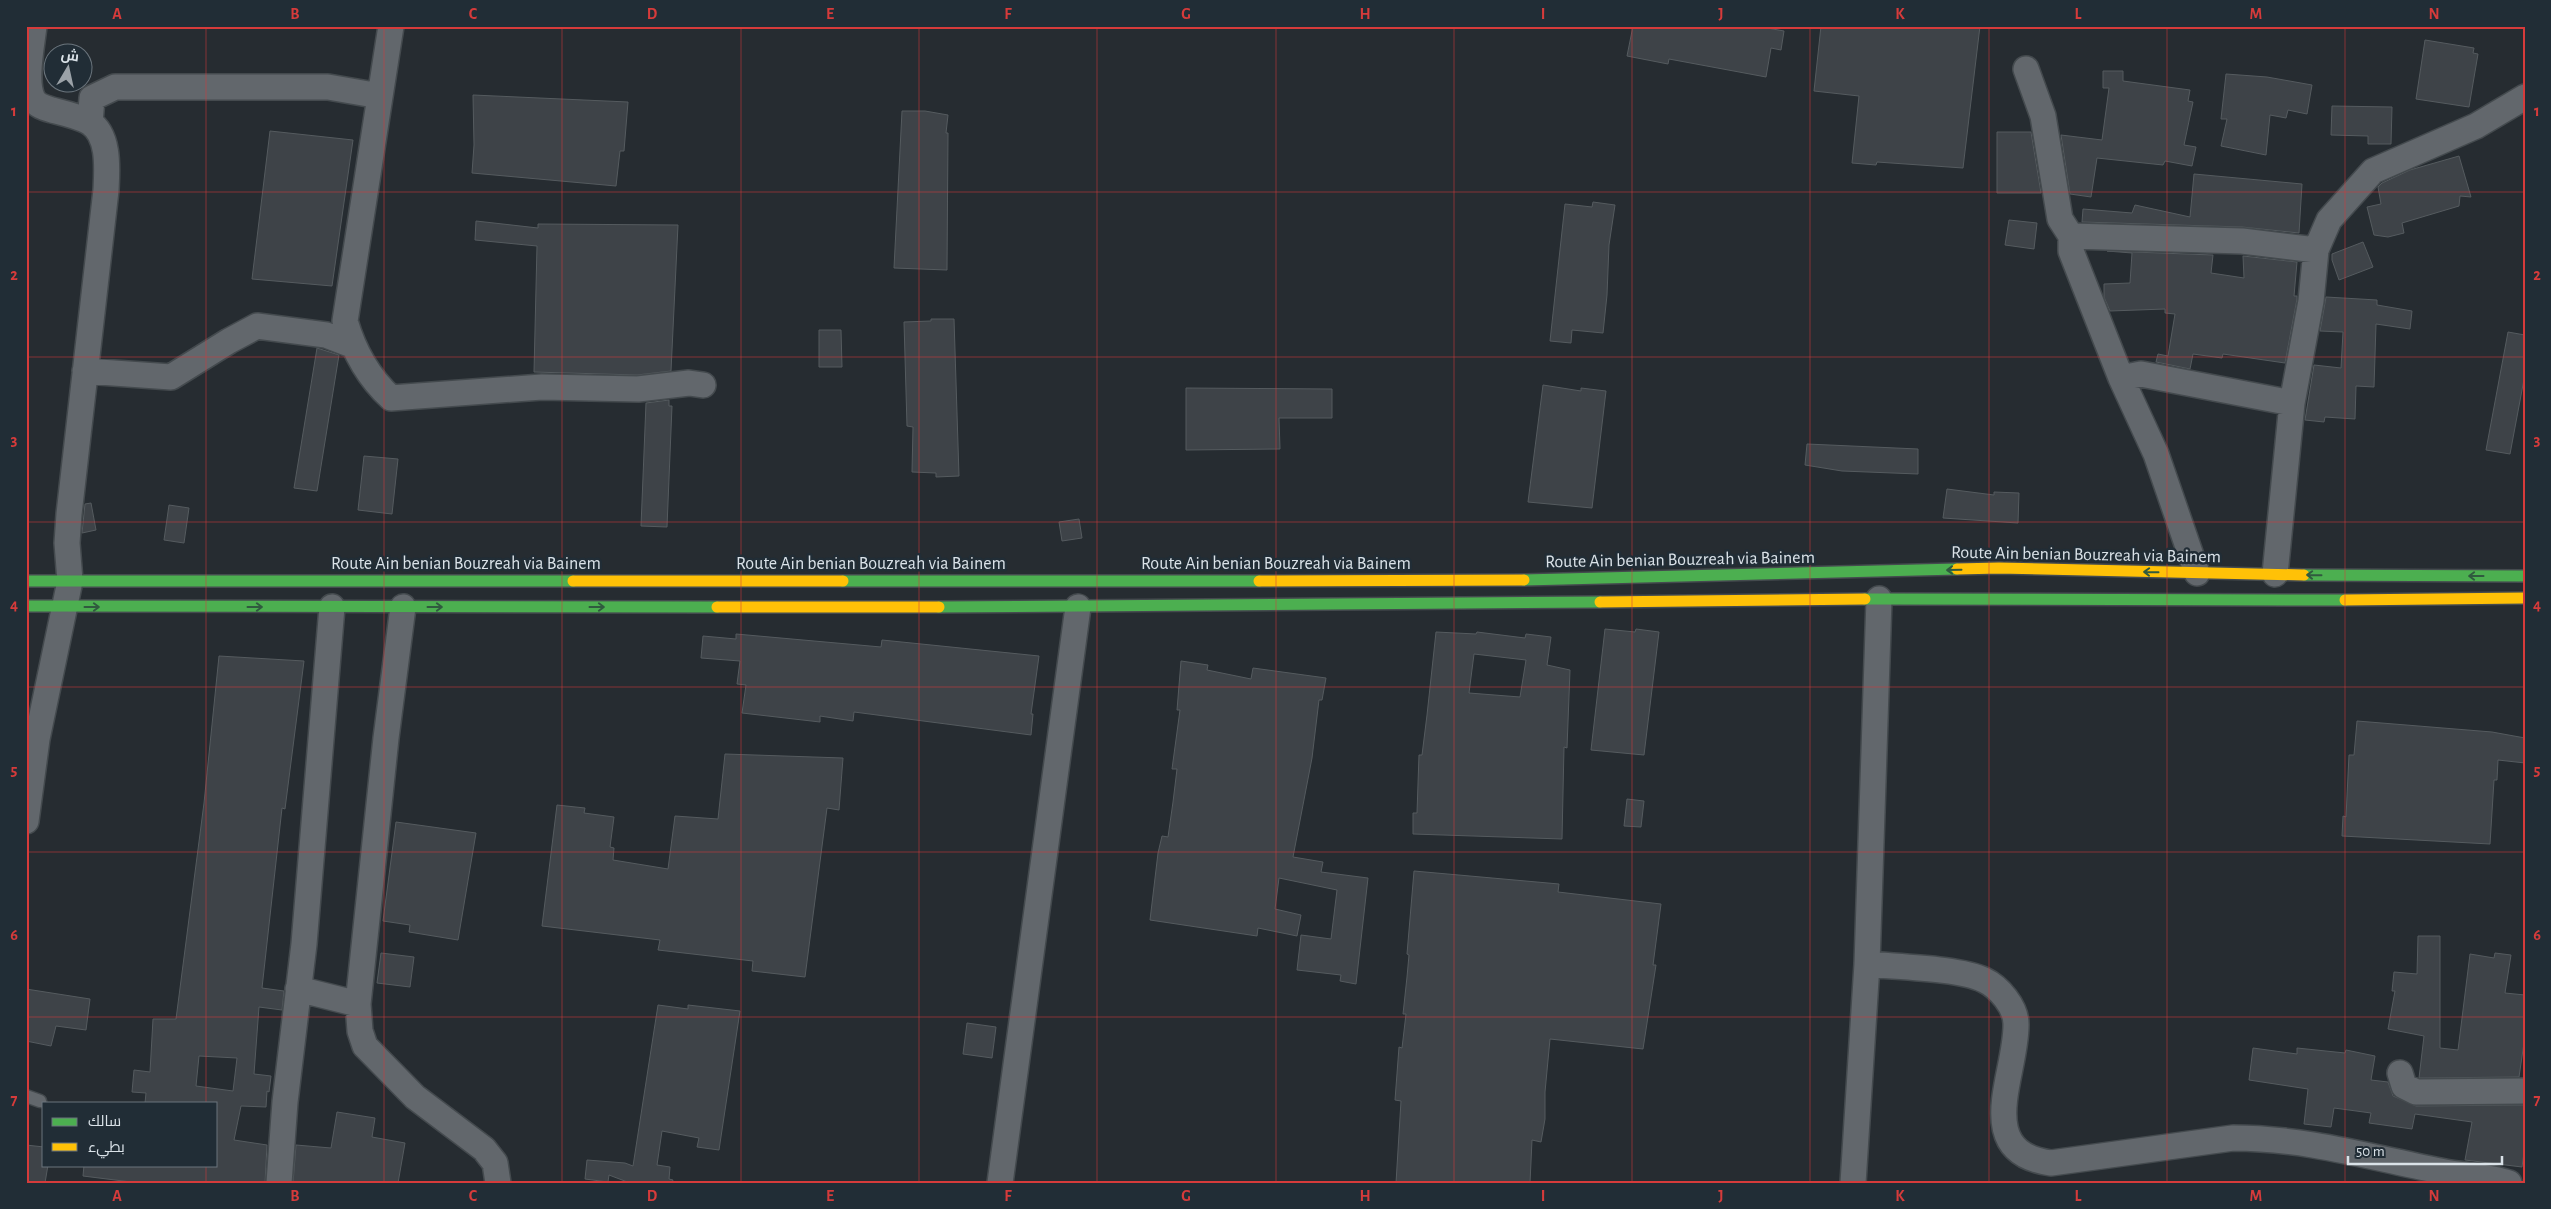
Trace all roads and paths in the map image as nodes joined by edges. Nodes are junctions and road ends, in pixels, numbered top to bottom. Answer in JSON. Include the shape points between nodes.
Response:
{"nodes":[{"id":1,"x":34,"y":26,"type":"edge"},
{"id":2,"x":391,"y":26,"type":"edge"},
{"id":3,"x":2026,"y":69,"type":"dead end"},
{"id":4,"x":380,"y":96,"type":"junction"},
{"id":5,"x":2525,"y":98,"type":"edge"},
{"id":6,"x":90,"y":123,"type":"junction"},
{"id":7,"x":2071,"y":236,"type":"junction"},
{"id":8,"x":2316,"y":250,"type":"junction"},
{"id":9,"x":352,"y":345,"type":"junction"},
{"id":10,"x":85,"y":371,"type":"junction"},
{"id":11,"x":2121,"y":378,"type":"junction"},
{"id":12,"x":703,"y":385,"type":"dead end"},
{"id":13,"x":2292,"y":402,"type":"junction"},
{"id":14,"x":2197,"y":573,"type":"junction"},
{"id":15,"x":2276,"y":574,"type":"junction"},
{"id":16,"x":2525,"y":576,"type":"edge"},
{"id":17,"x":70,"y":581,"type":"junction"},
{"id":18,"x":26,"y":582,"type":"edge"},
{"id":19,"x":2525,"y":598,"type":"edge"},
{"id":20,"x":1879,"y":599,"type":"junction"},
{"id":21,"x":26,"y":606,"type":"edge"},
{"id":22,"x":65,"y":606,"type":"junction"},
{"id":23,"x":332,"y":607,"type":"junction"},
{"id":24,"x":403,"y":607,"type":"junction"},
{"id":25,"x":1078,"y":607,"type":"junction"},
{"id":26,"x":26,"y":821,"type":"edge"},
{"id":27,"x":1867,"y":964,"type":"junction"},
{"id":28,"x":298,"y":989,"type":"junction"},
{"id":29,"x":358,"y":1004,"type":"junction"},
{"id":30,"x":2400,"y":1073,"type":"dead end"},
{"id":31,"x":2525,"y":1091,"type":"edge"},
{"id":32,"x":26,"y":1096,"type":"edge"},
{"id":33,"x":40,"y":1101,"type":"dead end"},
{"id":34,"x":279,"y":1183,"type":"edge"},
{"id":35,"x":498,"y":1183,"type":"edge"},
{"id":36,"x":1000,"y":1183,"type":"edge"},
{"id":37,"x":1853,"y":1183,"type":"edge"},
{"id":38,"x":2509,"y":1183,"type":"edge"}],
"edges":[{"from":1,"to":6,"type":"street","via":[[30,88],[33,99],[40,106]]},
{"from":2,"to":4,"type":"street"},
{"from":3,"to":7,"type":"street","via":[[2043,116],[2060,219]]},
{"from":4,"to":6,"type":"street","via":[[328,87],[115,87],[92,98]]},
{"from":4,"to":9,"type":"street","via":[[345,321]]},
{"from":5,"to":8,"type":"street","via":[[2476,126],[2373,171],[2329,220]]},
{"from":6,"to":10,"type":"street","via":[[100,134],[106,155],[106,190]]},
{"from":7,"to":8,"type":"street","via":[[2242,241]]},
{"from":7,"to":11,"type":"street","via":[[2071,251]]},
{"from":8,"to":13,"type":"street","via":[[2311,300]]},
{"from":9,"to":10,"type":"street","via":[[326,335],[257,326],[171,378]]},
{"from":9,"to":12,"type":"street","via":[[374,382],[391,398],[542,387],[638,389],[689,383]]},
{"from":10,"to":17,"type":"street","via":[[69,514]]},
{"from":11,"to":13,"type":"street","via":[[2141,374]]},
{"from":11,"to":14,"type":"street","via":[[2156,454]]},
{"from":13,"to":15,"type":"street"},
{"from":14,"to":15,"type":"main road","name":"Route Ain benian Bouzreah via Bainem"},
{"from":14,"to":17,"type":"main road","name":"Route Ain benian Bouzreah via Bainem","one_way":true,"via":[[1999,568],[1501,581]]},
{"from":16,"to":15,"type":"main road","name":"Route Ain benian Bouzreah via Bainem","one_way":true},
{"from":17,"to":18,"type":"main road","name":"Route Ain benian Bouzreah via Bainem"},
{"from":17,"to":22,"type":"street"},
{"from":19,"to":20,"type":"main road","via":[[2306,601]]},
{"from":20,"to":25,"type":"main road"},
{"from":20,"to":27,"type":"street"},
{"from":21,"to":22,"type":"main road"},
{"from":22,"to":23,"type":"main road","one_way":true},
{"from":22,"to":26,"type":"street","via":[[37,739]]},
{"from":23,"to":24,"type":"main road"},
{"from":23,"to":28,"type":"street"},
{"from":24,"to":25,"type":"main road","one_way":true},
{"from":24,"to":29,"type":"street"},
{"from":25,"to":36,"type":"street"},
{"from":27,"to":37,"type":"street"},
{"from":27,"to":38,"type":"street","via":[[1967,974],[1984,980],[1999,991],[2010,1005],[2016,1023],[2003,1113],[2004,1128],[2022,1154],[2035,1160],[2051,1163],[2233,1138],[2264,1138],[2323,1146]]},
{"from":28,"to":29,"type":"street"},
{"from":28,"to":34,"type":"street"},
{"from":29,"to":35,"type":"street","via":[[360,1031],[366,1046],[415,1097],[484,1149],[495,1163]]},
{"from":30,"to":31,"type":"street","via":[[2404,1086],[2416,1092]]},
{"from":32,"to":33,"type":"lane"}]}
